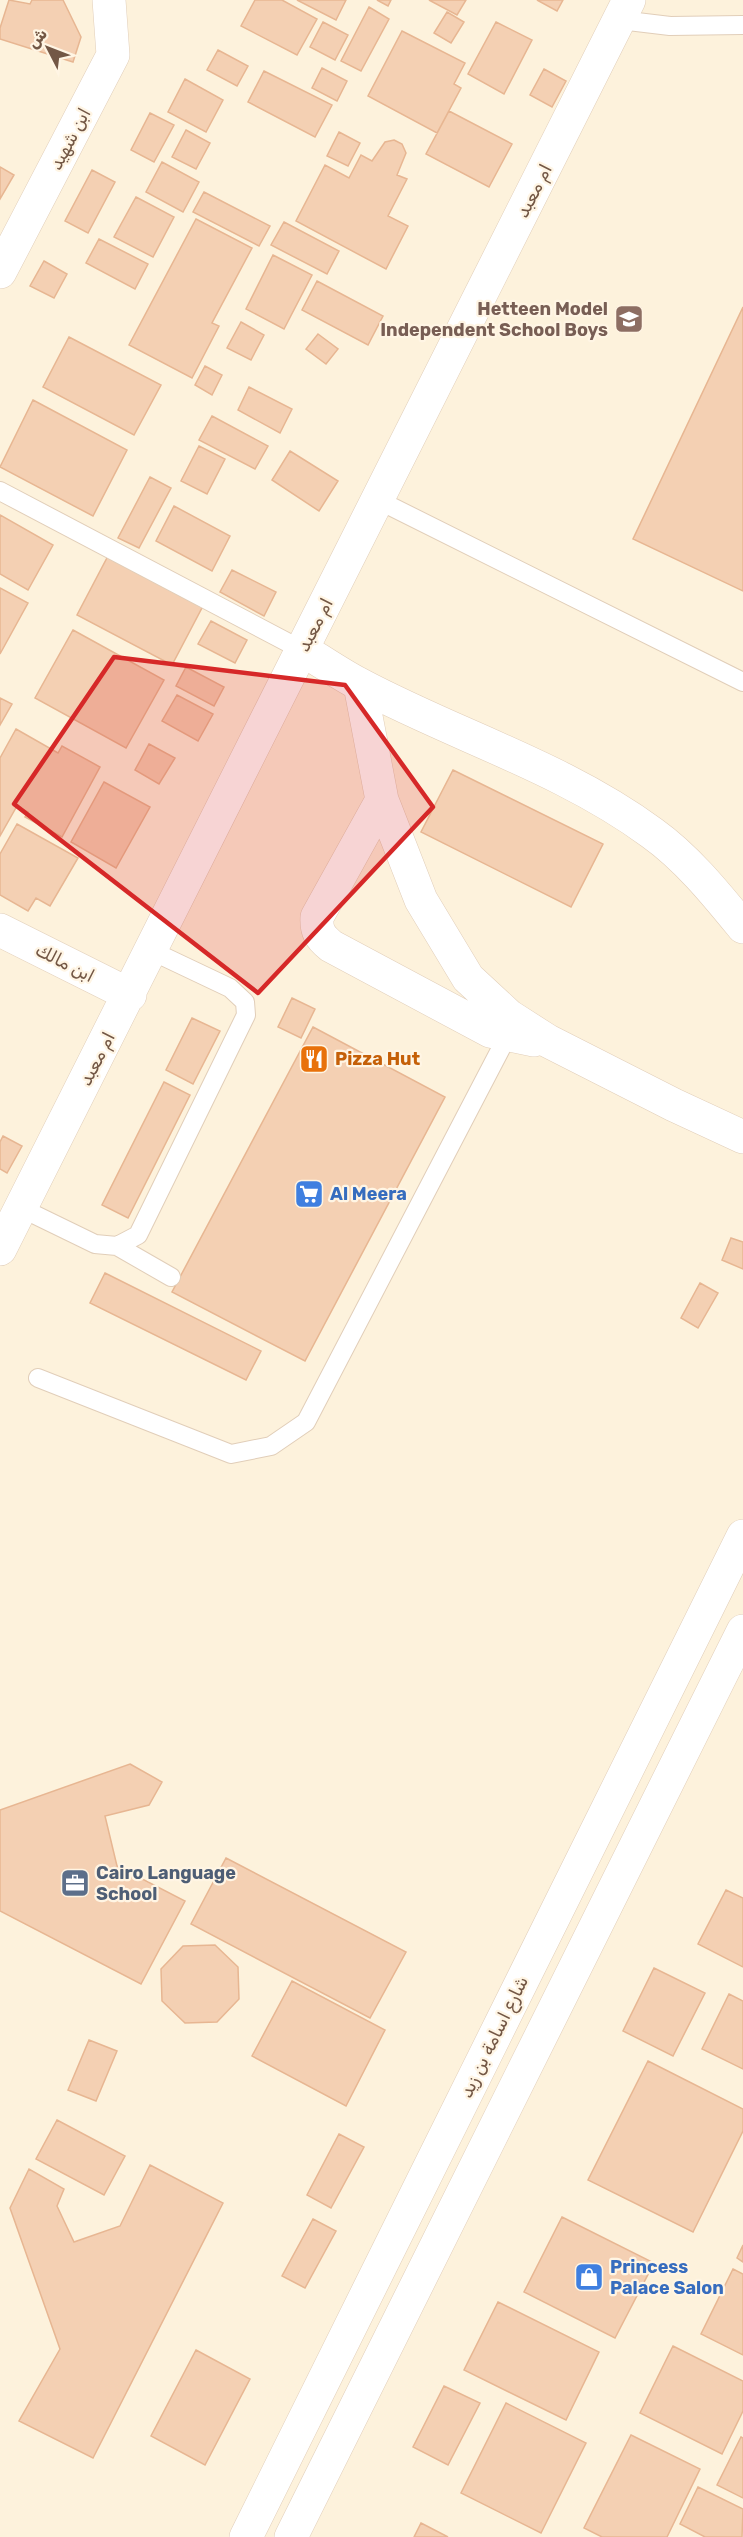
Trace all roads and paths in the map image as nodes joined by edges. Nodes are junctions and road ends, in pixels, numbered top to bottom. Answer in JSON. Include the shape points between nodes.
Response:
{"nodes":[{"id":1,"x":109,"y":0,"type":"edge"},
{"id":2,"x":625,"y":10,"type":"edge"},
{"id":3,"x":743,"y":25,"type":"edge"},
{"id":4,"x":0,"y":272,"type":"edge"},
{"id":5,"x":0,"y":491,"type":"edge"},
{"id":6,"x":378,"y":500,"type":"junction"},
{"id":7,"x":302,"y":650,"type":"junction"},
{"id":8,"x":743,"y":682,"type":"edge"},
{"id":9,"x":360,"y":685,"type":"junction"},
{"id":10,"x":382,"y":800,"type":"junction"},
{"id":11,"x":743,"y":927,"type":"edge"},
{"id":12,"x":0,"y":930,"type":"edge"},
{"id":13,"x":152,"y":951,"type":"junction"},
{"id":14,"x":130,"y":996,"type":"junction"},
{"id":15,"x":508,"y":1035,"type":"junction"},
{"id":16,"x":548,"y":1041,"type":"junction"},
{"id":17,"x":743,"y":1137,"type":"edge"},
{"id":18,"x":21,"y":1208,"type":"junction"},
{"id":19,"x":117,"y":1246,"type":"junction"},
{"id":20,"x":0,"y":1249,"type":"edge"},
{"id":21,"x":171,"y":1277,"type":"dead end"},
{"id":22,"x":38,"y":1378,"type":"dead end"},
{"id":23,"x":743,"y":1536,"type":"edge"},
{"id":24,"x":743,"y":1631,"type":"edge"},
{"id":25,"x":246,"y":2537,"type":"edge"},
{"id":26,"x":291,"y":2537,"type":"edge"}],
"edges":[{"from":1,"to":4,"type":"street","name":"ابن شهيد","via":[[113,56]]},
{"from":2,"to":3,"type":"lane","via":[[670,26]]},
{"from":2,"to":6,"type":"street","name":"ام معبد"},
{"from":5,"to":7,"type":"lane"},
{"from":6,"to":7,"type":"street","name":"ام معبد"},
{"from":6,"to":8,"type":"lane"},
{"from":7,"to":9,"type":"street"},
{"from":7,"to":13,"type":"street","name":"ام معبد"},
{"from":9,"to":10,"type":"street"},
{"from":9,"to":11,"type":"street","via":[[550,773],[617,809],[654,834],[706,883]]},
{"from":10,"to":15,"type":"street","via":[[321,908],[316,928],[321,938],[490,1031]]},
{"from":10,"to":16,"type":"street","via":[[421,900],[468,978],[509,1016]]},
{"from":12,"to":14,"type":"street","name":"ابن مالك"},
{"from":13,"to":14,"type":"street","name":"ام معبد"},
{"from":13,"to":19,"type":"lane","via":[[230,988],[245,1002],[246,1015],[138,1235]]},
{"from":14,"to":18,"type":"street","name":"ام معبد"},
{"from":15,"to":16,"type":"street"},
{"from":15,"to":22,"type":"lane","via":[[306,1422],[272,1446],[231,1454]]},
{"from":16,"to":17,"type":"street"},
{"from":18,"to":19,"type":"lane","via":[[88,1241]]},
{"from":18,"to":20,"type":"street","name":"ام معبد"},
{"from":19,"to":21,"type":"lane"},
{"from":23,"to":25,"type":"street","name":"شارع اسامة بن زيد"},
{"from":24,"to":26,"type":"street"}]}
